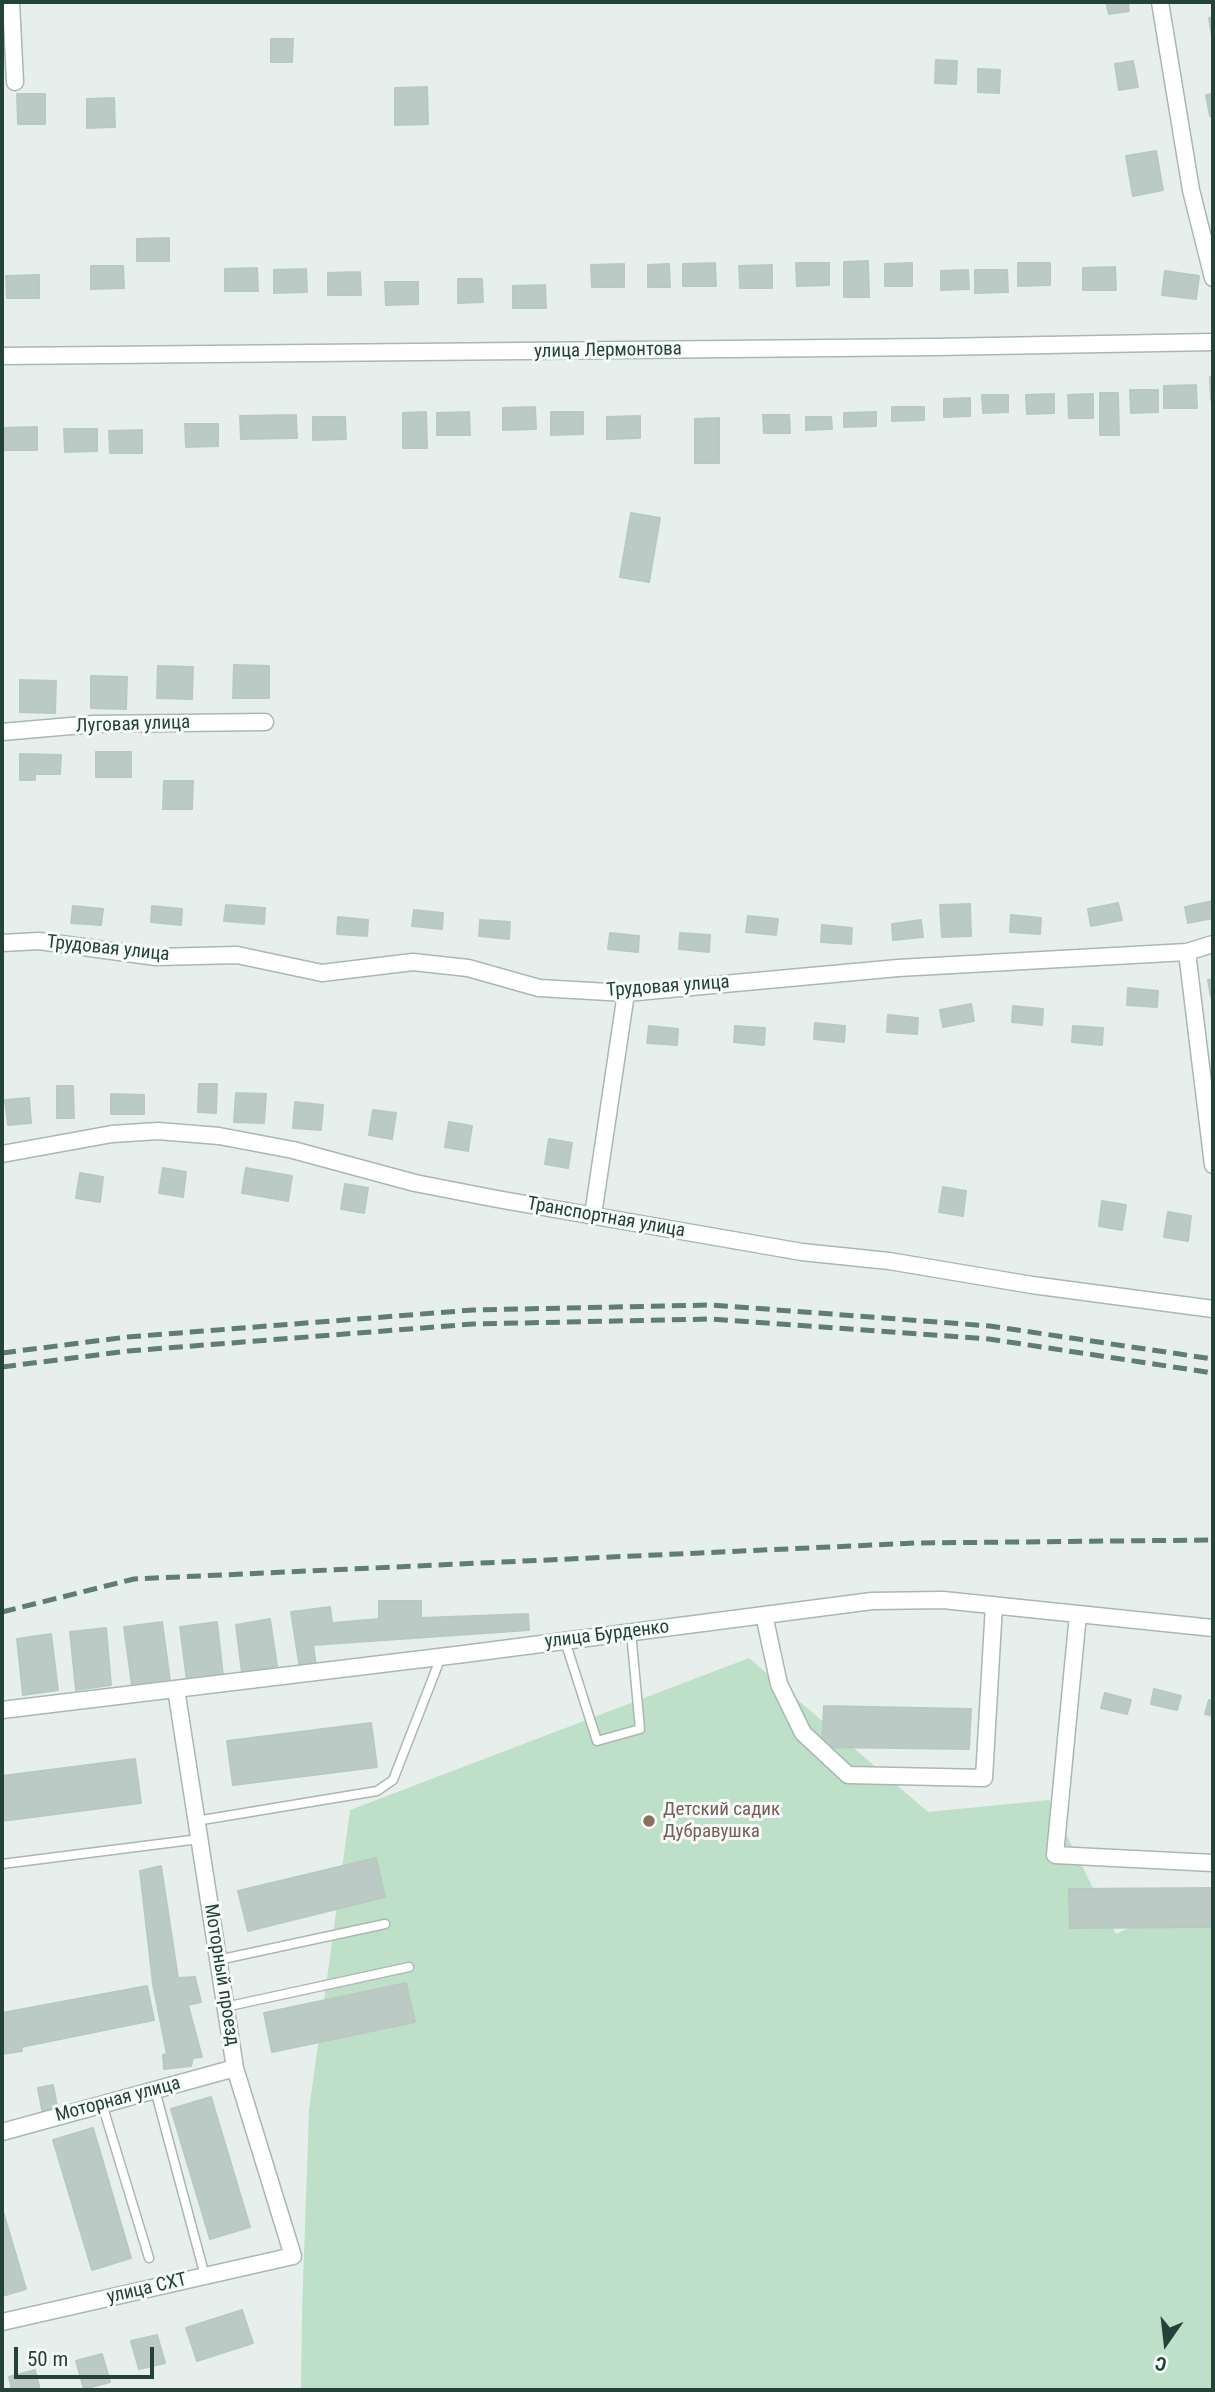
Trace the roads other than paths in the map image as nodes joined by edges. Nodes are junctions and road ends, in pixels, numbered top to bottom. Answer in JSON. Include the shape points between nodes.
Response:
{"nodes":[{"id":1,"x":11,"y":2,"type":"edge"},
{"id":2,"x":1160,"y":2,"type":"edge"},
{"id":3,"x":15,"y":82,"type":"dead end"},
{"id":4,"x":1213,"y":278,"type":"edge"},
{"id":5,"x":1213,"y":342,"type":"edge"},
{"id":6,"x":2,"y":356,"type":"edge"},
{"id":7,"x":265,"y":722,"type":"dead end"},
{"id":8,"x":2,"y":732,"type":"edge"},
{"id":9,"x":2,"y":943,"type":"edge"},
{"id":10,"x":1213,"y":944,"type":"edge"},
{"id":11,"x":1187,"y":952,"type":"junction"},
{"id":12,"x":626,"y":993,"type":"junction"},
{"id":13,"x":2,"y":1154,"type":"edge"},
{"id":14,"x":1213,"y":1165,"type":"edge"},
{"id":15,"x":593,"y":1215,"type":"junction"},
{"id":16,"x":1213,"y":1309,"type":"edge"},
{"id":17,"x":994,"y":1605,"type":"junction"},
{"id":18,"x":1078,"y":1614,"type":"junction"},
{"id":19,"x":764,"y":1615,"type":"junction"},
{"id":20,"x":1213,"y":1628,"type":"edge"},
{"id":21,"x":631,"y":1632,"type":"junction"},
{"id":22,"x":565,"y":1641,"type":"junction"},
{"id":23,"x":441,"y":1657,"type":"junction"},
{"id":24,"x":176,"y":1689,"type":"junction"},
{"id":25,"x":2,"y":1710,"type":"edge"},
{"id":26,"x":196,"y":1821,"type":"junction"},
{"id":27,"x":199,"y":1839,"type":"junction"},
{"id":28,"x":1213,"y":1863,"type":"edge"},
{"id":29,"x":2,"y":1864,"type":"edge"},
{"id":30,"x":385,"y":1924,"type":"dead end"},
{"id":31,"x":218,"y":1960,"type":"junction"},
{"id":32,"x":409,"y":1967,"type":"dead end"},
{"id":33,"x":225,"y":2007,"type":"junction"},
{"id":34,"x":235,"y":2068,"type":"junction"},
{"id":35,"x":155,"y":2090,"type":"junction"},
{"id":36,"x":102,"y":2104,"type":"junction"},
{"id":37,"x":2,"y":2132,"type":"edge"},
{"id":38,"x":293,"y":2256,"type":"joint"},
{"id":39,"x":149,"y":2258,"type":"dead end"},
{"id":40,"x":205,"y":2276,"type":"junction"},
{"id":41,"x":2,"y":2322,"type":"edge"}],
"edges":[{"from":1,"to":3,"type":"street"},
{"from":2,"to":4,"type":"street","via":[[1191,190]]},
{"from":5,"to":6,"type":"street","name":"улица Лермонтова"},
{"from":7,"to":8,"type":"street","name":"Луговая улица","via":[[94,724]]},
{"from":9,"to":12,"type":"street","name":"Трудовая улица","via":[[38,941],[156,957],[237,956],[322,973],[413,962],[468,968],[540,988]]},
{"from":10,"to":11,"type":"street","name":"Трудовая улица"},
{"from":11,"to":12,"type":"street","name":"Трудовая улица","via":[[898,968]]},
{"from":11,"to":14,"type":"street"},
{"from":12,"to":15,"type":"street"},
{"from":13,"to":15,"type":"street","name":"Транспортная улица","via":[[112,1134],[158,1131],[219,1136],[293,1150],[415,1183]]},
{"from":15,"to":16,"type":"street","name":"Транспортная улица","via":[[802,1252]]},
{"from":17,"to":18,"type":"street","name":"улица Бурденко"},
{"from":17,"to":19,"type":"street","name":"улица Бурденко","via":[[872,1601]]},
{"from":17,"to":19,"type":"street","via":[[984,1779],[848,1775],[803,1733],[779,1685]]},
{"from":18,"to":20,"type":"street","name":"улица Бурденко"},
{"from":18,"to":28,"type":"street","via":[[1055,1855]]},
{"from":19,"to":21,"type":"street","name":"улица Бурденко"},
{"from":21,"to":22,"type":"street","name":"улица Бурденко"},
{"from":21,"to":22,"type":"lane","via":[[640,1729],[597,1741]]},
{"from":22,"to":23,"type":"street","name":"улица Бурденко"},
{"from":23,"to":24,"type":"street","name":"улица Бурденко"},
{"from":23,"to":26,"type":"lane","via":[[393,1780],[377,1791]]},
{"from":24,"to":25,"type":"street","name":"улица Бурденко"},
{"from":24,"to":26,"type":"street","name":"Моторный проезд"},
{"from":26,"to":27,"type":"street","name":"Моторный проезд"},
{"from":27,"to":29,"type":"lane"},
{"from":27,"to":31,"type":"street","name":"Моторный проезд"},
{"from":30,"to":31,"type":"lane"},
{"from":31,"to":33,"type":"street","name":"Моторный проезд"},
{"from":32,"to":33,"type":"lane"},
{"from":33,"to":34,"type":"street","name":"Моторный проезд"},
{"from":34,"to":35,"type":"street","name":"Моторная улица"},
{"from":34,"to":38,"type":"street","name":"Моторный проезд"},
{"from":35,"to":36,"type":"street","name":"Моторная улица"},
{"from":35,"to":40,"type":"lane"},
{"from":36,"to":37,"type":"street","name":"Моторная улица"},
{"from":36,"to":39,"type":"lane"},
{"from":38,"to":40,"type":"street","name":"улица СХТ"},
{"from":40,"to":41,"type":"street","name":"улица СХТ"}]}
